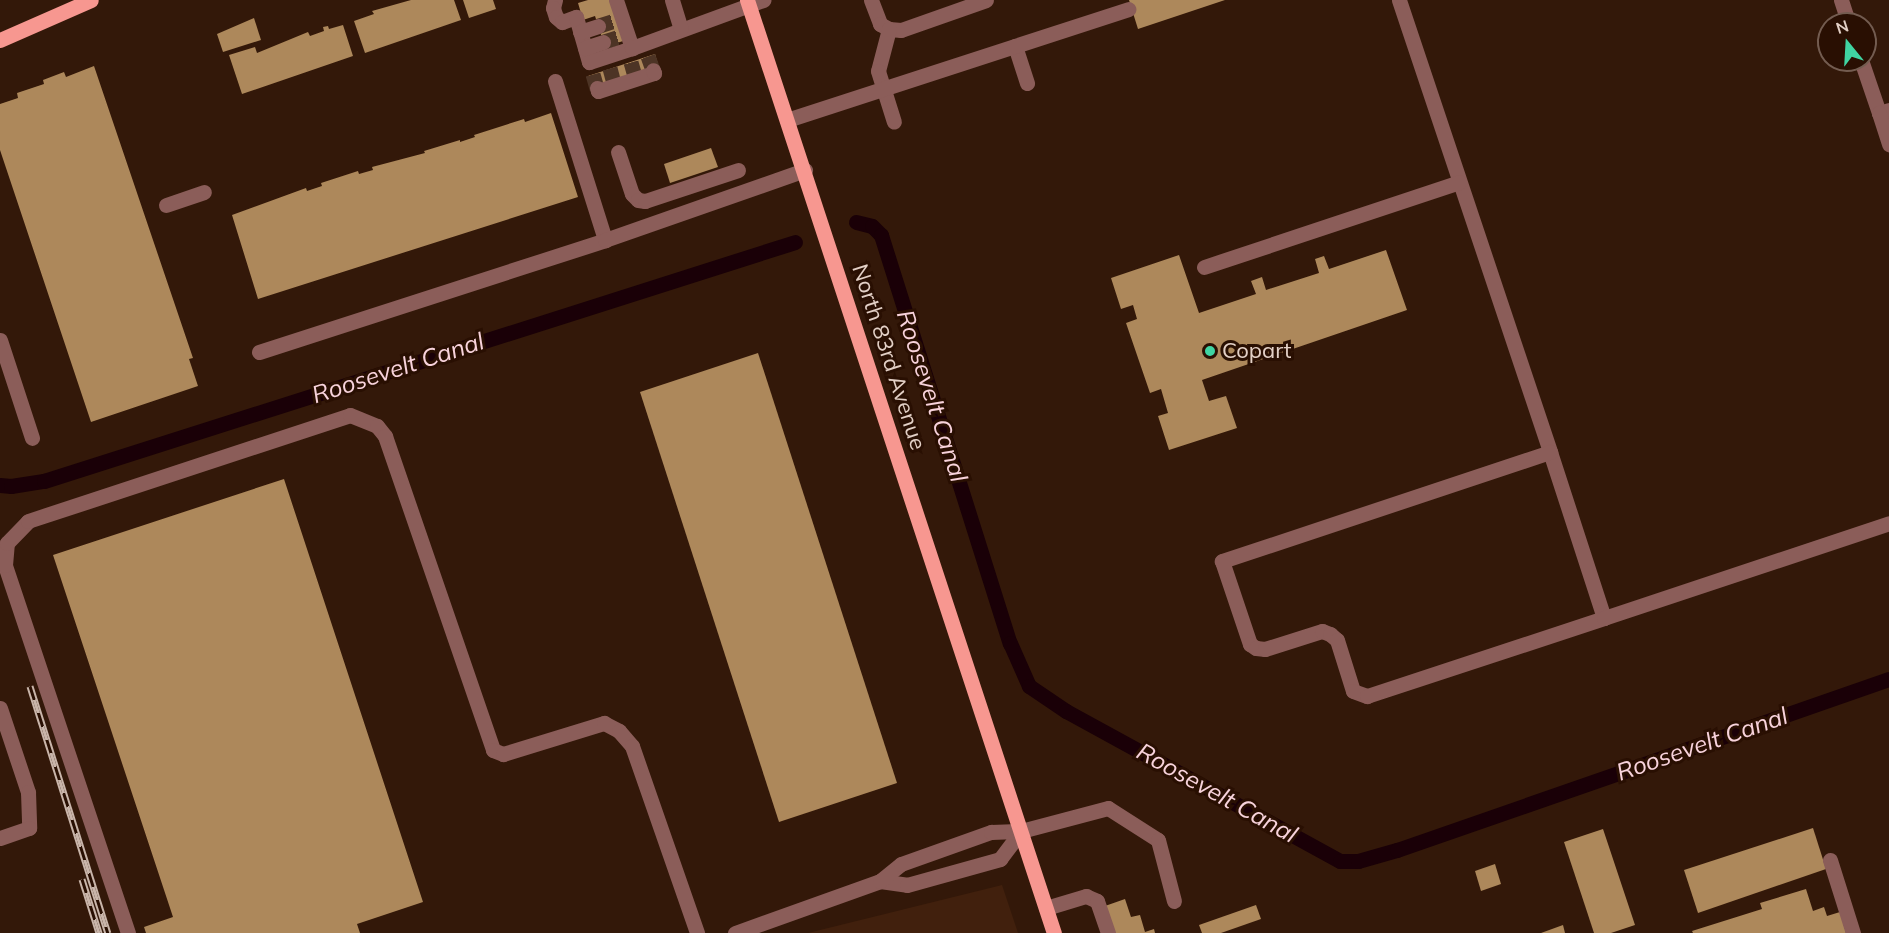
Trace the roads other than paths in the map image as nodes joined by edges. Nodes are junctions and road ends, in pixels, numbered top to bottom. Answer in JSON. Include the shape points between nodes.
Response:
{"nodes":[{"id":1,"x":91,"y":0,"type":"edge"},
{"id":2,"x":555,"y":0,"type":"edge"},
{"id":3,"x":616,"y":0,"type":"edge"},
{"id":4,"x":672,"y":0,"type":"edge"},
{"id":5,"x":871,"y":0,"type":"edge"},
{"id":6,"x":986,"y":0,"type":"edge"},
{"id":7,"x":1399,"y":0,"type":"edge"},
{"id":8,"x":753,"y":2,"type":"edge"},
{"id":9,"x":1128,"y":9,"type":"dead end"},
{"id":10,"x":598,"y":26,"type":"tunnel mouth"},
{"id":11,"x":681,"y":29,"type":"junction"},
{"id":12,"x":889,"y":29,"type":"junction"},
{"id":13,"x":580,"y":32,"type":"junction"},
{"id":14,"x":0,"y":40,"type":"edge"},
{"id":15,"x":1015,"y":46,"type":"junction"},
{"id":16,"x":636,"y":55,"type":"junction"},
{"id":17,"x":610,"y":67,"type":"junction"},
{"id":18,"x":591,"y":68,"type":"junction"},
{"id":19,"x":1866,"y":72,"type":"edge"},
{"id":20,"x":555,"y":81,"type":"dead end"},
{"id":21,"x":1028,"y":83,"type":"dead end"},
{"id":22,"x":883,"y":89,"type":"junction"},
{"id":23,"x":1884,"y":112,"type":"edge"},
{"id":24,"x":787,"y":120,"type":"junction"},
{"id":25,"x":894,"y":122,"type":"dead end"},
{"id":26,"x":1889,"y":144,"type":"edge"},
{"id":27,"x":618,"y":152,"type":"dead end"},
{"id":28,"x":738,"y":170,"type":"dead end"},
{"id":29,"x":805,"y":170,"type":"junction"},
{"id":30,"x":1459,"y":182,"type":"junction"},
{"id":31,"x":204,"y":192,"type":"dead end"},
{"id":32,"x":166,"y":205,"type":"dead end"},
{"id":33,"x":605,"y":240,"type":"junction"},
{"id":34,"x":1204,"y":267,"type":"dead end"},
{"id":35,"x":0,"y":340,"type":"edge"},
{"id":36,"x":259,"y":352,"type":"dead end"},
{"id":37,"x":32,"y":438,"type":"dead end"},
{"id":38,"x":1550,"y":452,"type":"junction"},
{"id":39,"x":1889,"y":523,"type":"edge"},
{"id":40,"x":1604,"y":618,"type":"junction"},
{"id":41,"x":0,"y":708,"type":"edge"},
{"id":42,"x":1021,"y":831,"type":"junction"},
{"id":43,"x":0,"y":838,"type":"edge"},
{"id":44,"x":1830,"y":860,"type":"dead end"},
{"id":45,"x":880,"y":881,"type":"junction"},
{"id":46,"x":1174,"y":901,"type":"dead end"},
{"id":47,"x":1046,"y":908,"type":"junction"},
{"id":48,"x":128,"y":933,"type":"edge"},
{"id":49,"x":697,"y":933,"type":"edge"},
{"id":50,"x":735,"y":933,"type":"edge"},
{"id":51,"x":1054,"y":933,"type":"edge"},
{"id":52,"x":1108,"y":933,"type":"edge"},
{"id":53,"x":1853,"y":933,"type":"edge"}],
"edges":[{"from":1,"to":14,"type":"main road"},
{"from":2,"to":13,"type":"street","via":[[556,16],[562,22],[576,17]]},
{"from":3,"to":16,"type":"street"},
{"from":4,"to":11,"type":"street"},
{"from":5,"to":12,"type":"street","via":[[880,24]]},
{"from":6,"to":12,"type":"street","via":[[901,30]]},
{"from":7,"to":30,"type":"street"},
{"from":8,"to":11,"type":"street"},
{"from":8,"to":24,"type":"main road","name":"North 83rd Avenue"},
{"from":9,"to":15,"type":"street"},
{"from":10,"to":13,"type":"street"},
{"from":11,"to":16,"type":"street"},
{"from":12,"to":22,"type":"street","via":[[878,71]]},
{"from":13,"to":18,"type":"street"},
{"from":15,"to":21,"type":"street"},
{"from":15,"to":22,"type":"street"},
{"from":16,"to":17,"type":"street"},
{"from":16,"to":17,"type":"street"},
{"from":17,"to":18,"type":"street"},
{"from":17,"to":18,"type":"street","via":[[598,91]]},
{"from":19,"to":23,"type":"street"},
{"from":20,"to":33,"type":"street"},
{"from":22,"to":24,"type":"street"},
{"from":22,"to":25,"type":"street"},
{"from":23,"to":26,"type":"street"},
{"from":24,"to":29,"type":"main road","name":"North 83rd Avenue"},
{"from":27,"to":28,"type":"street","via":[[632,194],[645,201]]},
{"from":29,"to":33,"type":"street"},
{"from":29,"to":42,"type":"main road","name":"North 83rd Avenue"},
{"from":30,"to":34,"type":"street"},
{"from":30,"to":38,"type":"street"},
{"from":31,"to":32,"type":"street"},
{"from":33,"to":36,"type":"street"},
{"from":35,"to":37,"type":"street"},
{"from":38,"to":40,"type":"street"},
{"from":38,"to":40,"type":"street","via":[[1221,561],[1250,644],[1264,649],[1322,631],[1330,634],[1337,640],[1353,691],[1359,695],[1367,696]]},
{"from":39,"to":40,"type":"street"},
{"from":41,"to":43,"type":"street","via":[[27,792],[29,828]]},
{"from":42,"to":45,"type":"street","via":[[991,832],[901,864]]},
{"from":42,"to":45,"type":"street","via":[[1000,859],[907,885]]},
{"from":42,"to":46,"type":"street","via":[[1108,808],[1158,840]]},
{"from":42,"to":47,"type":"main road","name":"North 83rd Avenue"},
{"from":44,"to":53,"type":"street"},
{"from":45,"to":50,"type":"street"},
{"from":47,"to":51,"type":"main road","name":"North 83rd Avenue"},
{"from":47,"to":52,"type":"street","via":[[1086,896],[1097,901]]},
{"from":48,"to":49,"type":"street","via":[[5,565],[7,543],[28,521],[350,415],[377,426],[385,436],[493,750],[503,754],[604,723],[619,731],[632,746]]}]}
